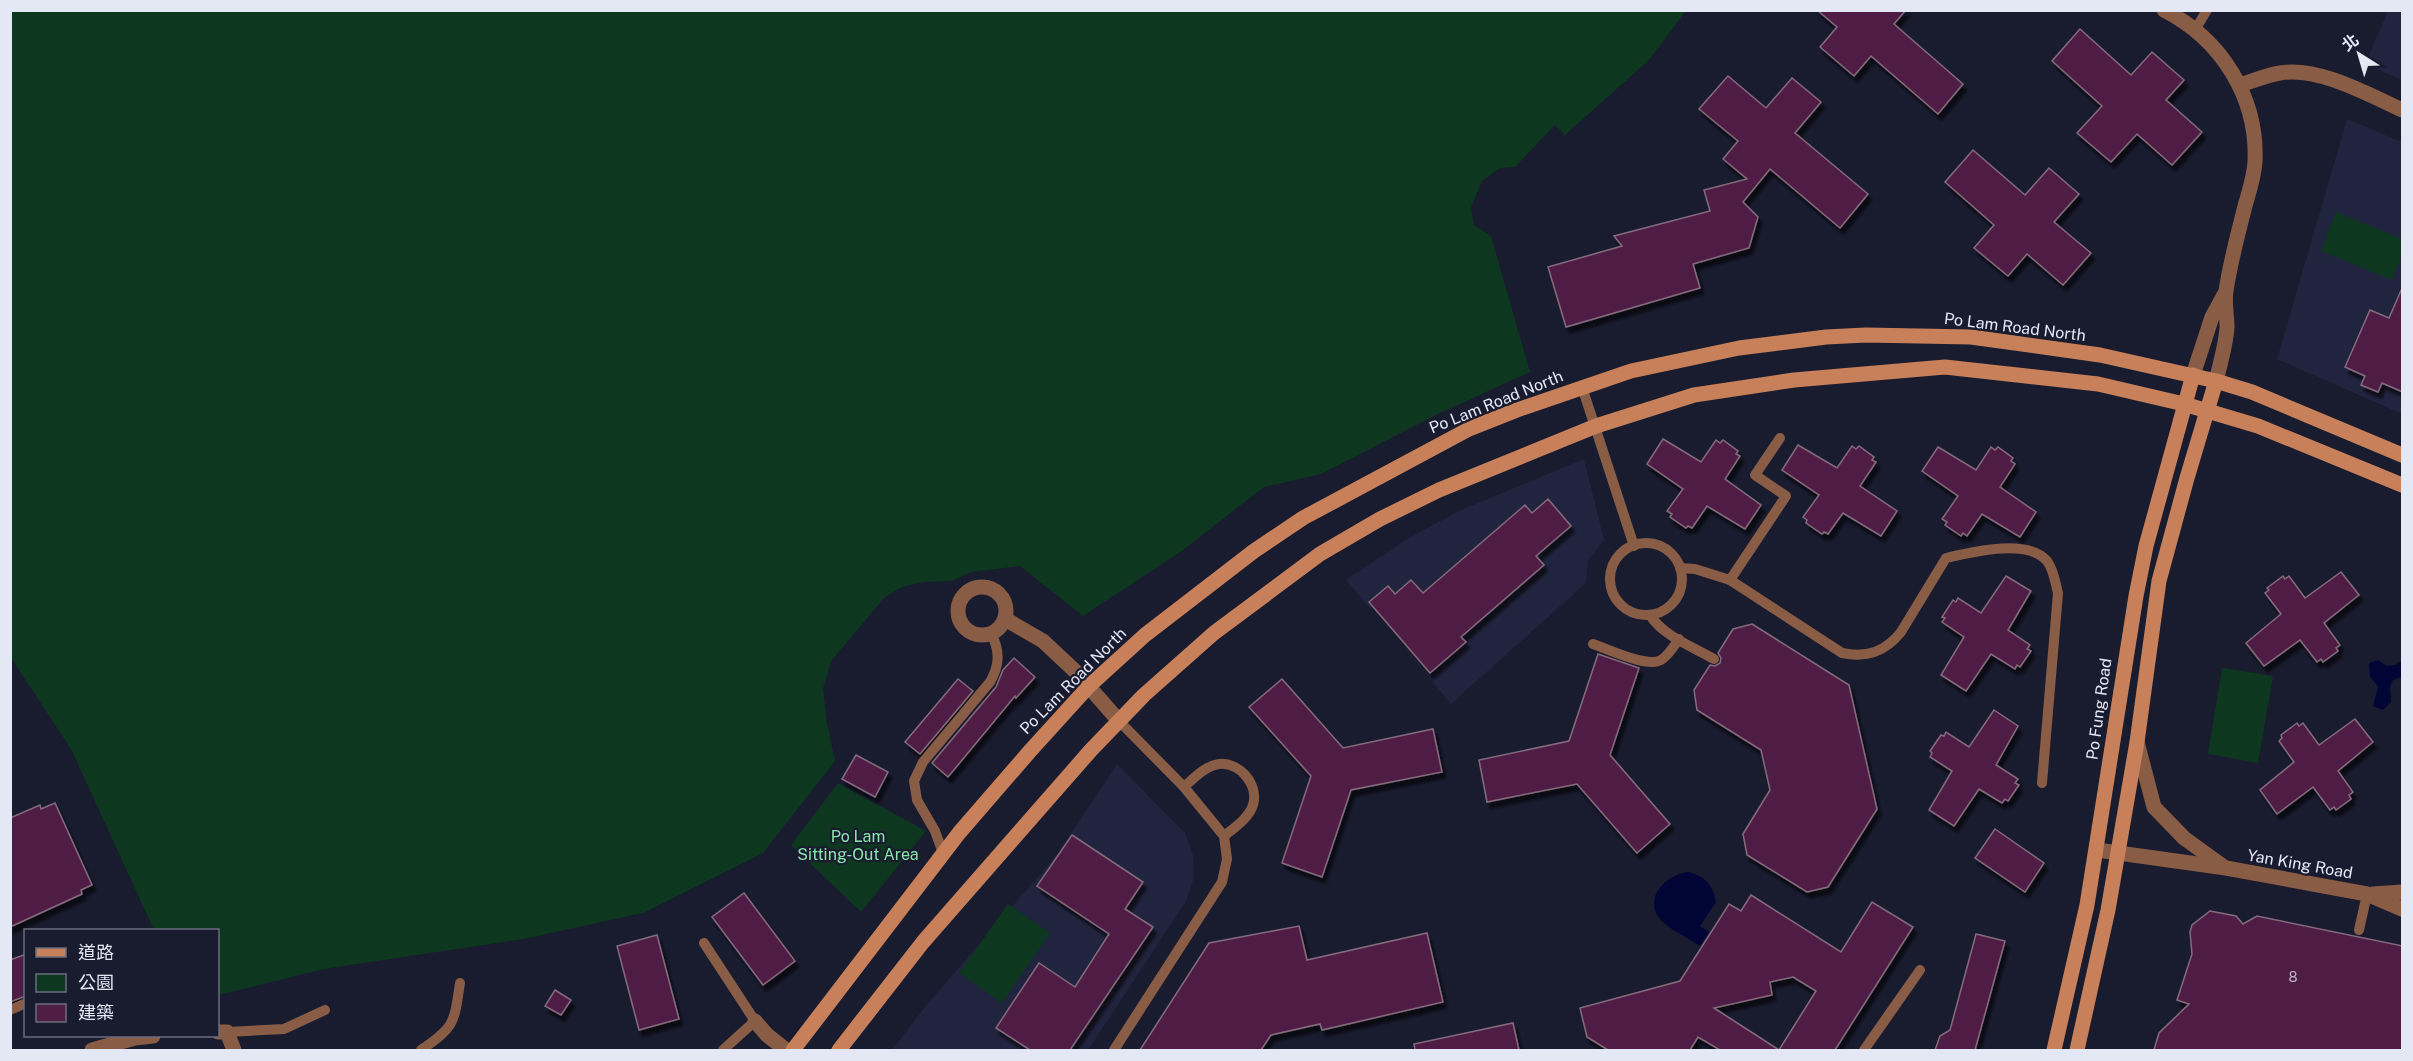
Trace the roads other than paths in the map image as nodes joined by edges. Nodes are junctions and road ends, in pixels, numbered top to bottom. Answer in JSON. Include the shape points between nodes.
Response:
{"nodes":[{"id":1,"x":2164,"y":10,"type":"edge"},
{"id":2,"x":2207,"y":10,"type":"edge"},
{"id":3,"x":2194,"y":30,"type":"junction"},
{"id":4,"x":2240,"y":85,"type":"junction"},
{"id":5,"x":2403,"y":110,"type":"edge"},
{"id":6,"x":2226,"y":292,"type":"junction"},
{"id":7,"x":2193,"y":375,"type":"junction"},
{"id":8,"x":2217,"y":381,"type":"junction"},
{"id":9,"x":1582,"y":387,"type":"junction"},
{"id":10,"x":2184,"y":404,"type":"junction"},
{"id":11,"x":2208,"y":411,"type":"junction"},
{"id":12,"x":1596,"y":426,"type":"junction"},
{"id":13,"x":1780,"y":438,"type":"dead end"},
{"id":14,"x":2403,"y":455,"type":"edge"},
{"id":15,"x":2403,"y":484,"type":"edge"},
{"id":16,"x":1634,"y":546,"type":"junction"},
{"id":17,"x":1680,"y":568,"type":"junction"},
{"id":18,"x":1730,"y":580,"type":"junction"},
{"id":19,"x":1650,"y":615,"type":"junction"},
{"id":20,"x":1005,"y":619,"type":"junction"},
{"id":21,"x":991,"y":633,"type":"junction"},
{"id":22,"x":1679,"y":639,"type":"junction"},
{"id":23,"x":1593,"y":644,"type":"dead end"},
{"id":24,"x":1713,"y":659,"type":"dead end"},
{"id":25,"x":1089,"y":686,"type":"junction"},
{"id":26,"x":1119,"y":721,"type":"junction"},
{"id":27,"x":2137,"y":742,"type":"junction"},
{"id":28,"x":2042,"y":783,"type":"dead end"},
{"id":29,"x":1184,"y":787,"type":"junction"},
{"id":30,"x":1224,"y":836,"type":"junction"},
{"id":31,"x":2097,"y":850,"type":"junction"},
{"id":32,"x":943,"y":853,"type":"junction"},
{"id":33,"x":2118,"y":853,"type":"junction"},
{"id":34,"x":2226,"y":868,"type":"junction"},
{"id":35,"x":2403,"y":892,"type":"edge"},
{"id":36,"x":2367,"y":894,"type":"junction"},
{"id":37,"x":2403,"y":909,"type":"edge"},
{"id":38,"x":2359,"y":930,"type":"dead end"},
{"id":39,"x":704,"y":943,"type":"dead end"},
{"id":40,"x":1920,"y":970,"type":"dead end"},
{"id":41,"x":460,"y":983,"type":"dead end"},
{"id":42,"x":24,"y":1004,"type":"edge"},
{"id":43,"x":10,"y":1010,"type":"edge"},
{"id":44,"x":325,"y":1010,"type":"dead end"},
{"id":45,"x":755,"y":1021,"type":"junction"},
{"id":46,"x":222,"y":1032,"type":"edge"},
{"id":47,"x":134,"y":1037,"type":"edge"},
{"id":48,"x":92,"y":1050,"type":"edge"},
{"id":49,"x":234,"y":1050,"type":"edge"},
{"id":50,"x":421,"y":1050,"type":"edge"},
{"id":51,"x":723,"y":1050,"type":"edge"},
{"id":52,"x":786,"y":1050,"type":"edge"},
{"id":53,"x":793,"y":1050,"type":"edge"},
{"id":54,"x":839,"y":1050,"type":"edge"},
{"id":55,"x":1114,"y":1050,"type":"edge"},
{"id":56,"x":1864,"y":1050,"type":"edge"},
{"id":57,"x":2054,"y":1050,"type":"edge"},
{"id":58,"x":2077,"y":1050,"type":"edge"}],
"edges":[{"from":1,"to":3,"type":"street"},
{"from":2,"to":3,"type":"lane"},
{"from":3,"to":4,"type":"street","via":[[2220,56]]},
{"from":4,"to":5,"type":"street","via":[[2281,72],[2310,74]]},
{"from":4,"to":6,"type":"street","via":[[2254,138],[2254,162]]},
{"from":6,"to":7,"type":"street","via":[[2212,317]]},
{"from":6,"to":8,"type":"street","via":[[2227,329]]},
{"from":7,"to":8,"type":"main road","name":"Po Lam Road North"},
{"from":7,"to":9,"type":"main road","name":"Po Lam Road North","via":[[2100,356],[1971,337],[1866,335],[1739,348],[1631,371]]},
{"from":7,"to":10,"type":"main road","name":"Po Fung Road"},
{"from":8,"to":11,"type":"main road"},
{"from":8,"to":14,"type":"main road","name":"Po Lam Road North","via":[[2263,396]]},
{"from":9,"to":12,"type":"lane"},
{"from":9,"to":25,"type":"main road","name":"Po Lam Road North","via":[[1468,429],[1303,518],[1187,600]]},
{"from":10,"to":11,"type":"main road"},
{"from":10,"to":12,"type":"main road","via":[[2098,384],[1945,367],[1794,380],[1694,396]]},
{"from":10,"to":31,"type":"main road","name":"Po Fung Road","via":[[2136,596]]},
{"from":11,"to":15,"type":"main road","via":[[2258,426]]},
{"from":11,"to":27,"type":"main road","via":[[2159,581]]},
{"from":12,"to":16,"type":"lane"},
{"from":12,"to":26,"type":"main road","via":[[1439,490],[1320,554],[1214,633]]},
{"from":13,"to":18,"type":"lane","via":[[1755,475],[1786,496]]},
{"from":16,"to":17,"type":"lane","via":[[1664,548]]},
{"from":16,"to":19,"type":"lane","via":[[1616,560],[1610,582],[1613,594],[1628,611]]},
{"from":17,"to":18,"type":"lane"},
{"from":17,"to":19,"type":"lane","via":[[1682,580],[1676,598],[1662,612]]},
{"from":18,"to":28,"type":"lane","via":[[1842,653],[1869,655],[1893,642],[1901,632],[1946,558],[2020,547],[2036,551],[2054,575],[2058,593]]},
{"from":19,"to":22,"type":"lane","via":[[1656,625]]},
{"from":20,"to":21,"type":"street"},
{"from":20,"to":21,"type":"street","via":[[1005,603],[996,591],[981,587],[967,593],[958,612],[963,626],[976,634]]},
{"from":20,"to":25,"type":"street","via":[[1043,641]]},
{"from":21,"to":32,"type":"lane","via":[[998,654],[995,673],[923,762],[914,781],[917,800]]},
{"from":22,"to":23,"type":"lane","via":[[1659,662],[1645,662]]},
{"from":22,"to":24,"type":"lane"},
{"from":25,"to":26,"type":"street"},
{"from":25,"to":32,"type":"main road","name":"Po Lam Road North"},
{"from":26,"to":29,"type":"lane"},
{"from":26,"to":54,"type":"main road","via":[[976,879]]},
{"from":27,"to":33,"type":"main road"},
{"from":27,"to":34,"type":"street","name":"Yan King Road","via":[[2154,807],[2184,838]]},
{"from":29,"to":30,"type":"lane"},
{"from":29,"to":30,"type":"lane","via":[[1201,771],[1220,764],[1240,769],[1253,785],[1253,805]]},
{"from":30,"to":55,"type":"lane","via":[[1227,859],[1221,882]]},
{"from":31,"to":33,"type":"street","name":"Yan King Road"},
{"from":31,"to":57,"type":"main road","name":"Po Fung Road"},
{"from":32,"to":53,"type":"main road","name":"Po Lam Road North"},
{"from":33,"to":34,"type":"street","name":"Yan King Road"},
{"from":33,"to":58,"type":"main road"},
{"from":34,"to":36,"type":"street","name":"Yan King Road"},
{"from":35,"to":36,"type":"street","name":"Yan King Road"},
{"from":36,"to":37,"type":"street","name":"Yan King Road"},
{"from":36,"to":38,"type":"lane"},
{"from":39,"to":45,"type":"lane"},
{"from":40,"to":56,"type":"lane"},
{"from":41,"to":50,"type":"lane","via":[[453,1023]]},
{"from":42,"to":43,"type":"lane"},
{"from":44,"to":46,"type":"lane","via":[[284,1029]]},
{"from":45,"to":51,"type":"lane"},
{"from":45,"to":52,"type":"street"},
{"from":46,"to":49,"type":"street"},
{"from":47,"to":48,"type":"street"}]}
